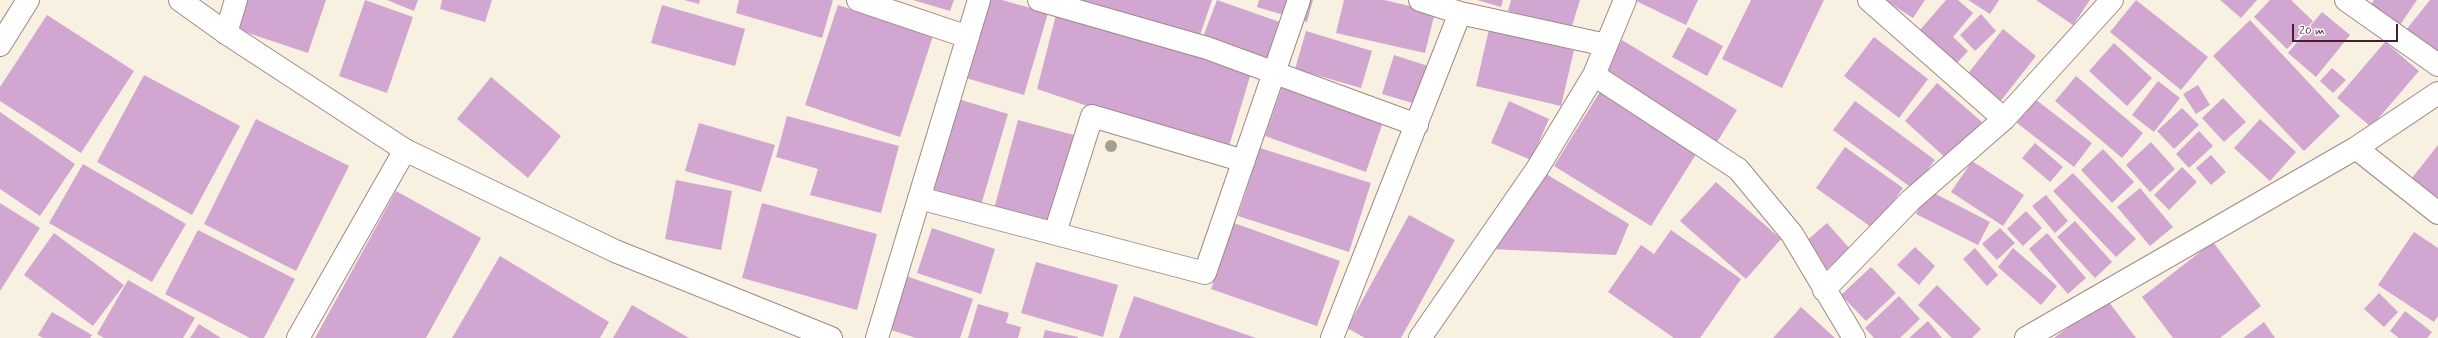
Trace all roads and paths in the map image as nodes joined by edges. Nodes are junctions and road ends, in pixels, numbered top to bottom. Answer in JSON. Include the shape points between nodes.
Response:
{"nodes":[{"id":1,"x":28,"y":0,"type":"edge"},
{"id":2,"x":180,"y":0,"type":"edge"},
{"id":3,"x":236,"y":0,"type":"edge"},
{"id":4,"x":858,"y":0,"type":"edge"},
{"id":5,"x":980,"y":0,"type":"edge"},
{"id":6,"x":1039,"y":0,"type":"edge"},
{"id":7,"x":1299,"y":0,"type":"edge"},
{"id":8,"x":1420,"y":0,"type":"edge"},
{"id":9,"x":1626,"y":0,"type":"edge"},
{"id":10,"x":1869,"y":0,"type":"edge"},
{"id":11,"x":2112,"y":0,"type":"edge"},
{"id":12,"x":2346,"y":0,"type":"edge"},
{"id":13,"x":1460,"y":13,"type":"junction"},
{"id":14,"x":226,"y":33,"type":"junction"},
{"id":15,"x":968,"y":37,"type":"junction"},
{"id":16,"x":0,"y":45,"type":"edge"},
{"id":17,"x":1606,"y":45,"type":"junction"},
{"id":18,"x":2438,"y":65,"type":"edge"},
{"id":19,"x":1275,"y":73,"type":"junction"},
{"id":20,"x":1594,"y":75,"type":"junction"},
{"id":21,"x":2438,"y":93,"type":"edge"},
{"id":22,"x":2004,"y":119,"type":"junction"},
{"id":23,"x":1417,"y":125,"type":"junction"},
{"id":24,"x":2356,"y":148,"type":"junction"},
{"id":25,"x":405,"y":150,"type":"junction"},
{"id":26,"x":1244,"y":161,"type":"junction"},
{"id":27,"x":919,"y":198,"type":"junction"},
{"id":28,"x":2438,"y":213,"type":"edge"},
{"id":29,"x":1055,"y":233,"type":"junction"},
{"id":30,"x":1824,"y":290,"type":"junction"},
{"id":31,"x":298,"y":338,"type":"edge"},
{"id":32,"x":831,"y":338,"type":"edge"},
{"id":33,"x":877,"y":338,"type":"edge"},
{"id":34,"x":1332,"y":338,"type":"edge"},
{"id":35,"x":1420,"y":338,"type":"edge"},
{"id":36,"x":1854,"y":338,"type":"edge"},
{"id":37,"x":2026,"y":338,"type":"edge"}],
"edges":[{"from":1,"to":16,"type":"street"},
{"from":2,"to":14,"type":"street"},
{"from":3,"to":14,"type":"street"},
{"from":4,"to":15,"type":"street"},
{"from":5,"to":15,"type":"street"},
{"from":6,"to":19,"type":"street","via":[[1207,48]]},
{"from":7,"to":19,"type":"street"},
{"from":8,"to":13,"type":"street"},
{"from":9,"to":17,"type":"street"},
{"from":10,"to":22,"type":"street"},
{"from":11,"to":22,"type":"street"},
{"from":12,"to":18,"type":"street"},
{"from":13,"to":17,"type":"street"},
{"from":13,"to":23,"type":"street"},
{"from":14,"to":25,"type":"street"},
{"from":15,"to":27,"type":"street"},
{"from":17,"to":20,"type":"street"},
{"from":19,"to":23,"type":"street"},
{"from":19,"to":26,"type":"street"},
{"from":20,"to":30,"type":"street","via":[[1738,169],[1792,234]]},
{"from":20,"to":35,"type":"street","via":[[1537,170]]},
{"from":21,"to":24,"type":"street"},
{"from":22,"to":30,"type":"street","via":[[1911,200]]},
{"from":23,"to":34,"type":"street"},
{"from":24,"to":28,"type":"street"},
{"from":24,"to":37,"type":"street"},
{"from":25,"to":31,"type":"street"},
{"from":25,"to":32,"type":"street","via":[[615,252]]},
{"from":26,"to":29,"type":"street","via":[[1205,273]]},
{"from":26,"to":29,"type":"street","via":[[1092,116]]},
{"from":27,"to":29,"type":"street"},
{"from":27,"to":33,"type":"street"},
{"from":30,"to":36,"type":"street"}]}
